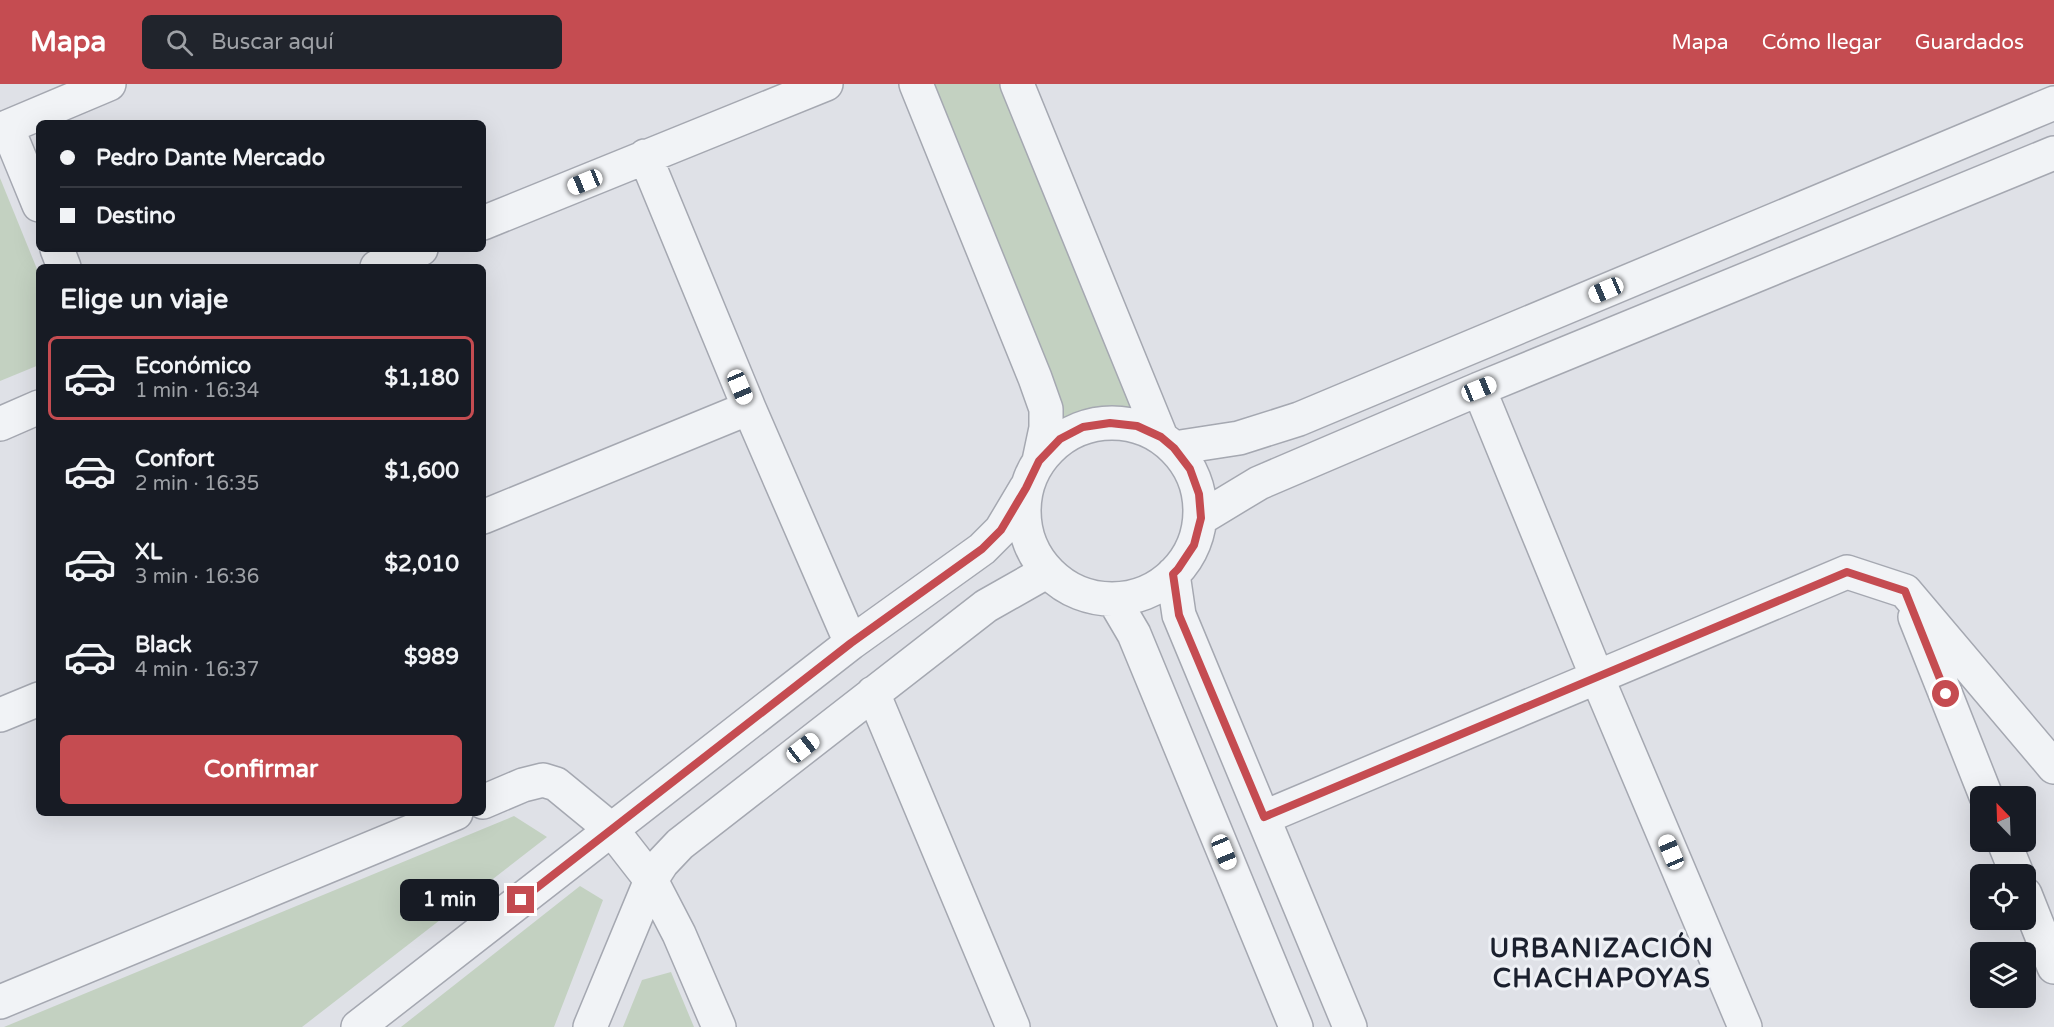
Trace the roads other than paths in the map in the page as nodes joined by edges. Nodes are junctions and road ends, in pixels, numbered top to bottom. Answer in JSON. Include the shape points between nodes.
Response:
{"nodes":[{"id":1,"x":109,"y":84,"type":"edge"},
{"id":2,"x":826,"y":84,"type":"edge"},
{"id":3,"x":916,"y":84,"type":"edge"},
{"id":4,"x":1017,"y":84,"type":"edge"},
{"id":5,"x":2054,"y":103,"type":"edge"},
{"id":6,"x":4,"y":128,"type":"edge"},
{"id":7,"x":1935,"y":153,"type":"junction"},
{"id":8,"x":2054,"y":153,"type":"edge"},
{"id":9,"x":645,"y":156,"type":"junction"},
{"id":10,"x":1952,"y":195,"type":"junction"},
{"id":11,"x":36,"y":198,"type":"edge"},
{"id":12,"x":486,"y":222,"type":"edge"},
{"id":13,"x":413,"y":252,"type":"edge"},
{"id":14,"x":384,"y":264,"type":"edge"},
{"id":15,"x":1479,"y":389,"type":"junction"},
{"id":16,"x":36,"y":408,"type":"edge"},
{"id":17,"x":749,"y":408,"type":"junction"},
{"id":18,"x":0,"y":424,"type":"edge"},
{"id":19,"x":1168,"y":443,"type":"junction"},
{"id":20,"x":1032,"y":475,"type":"junction"},
{"id":21,"x":486,"y":516,"type":"edge"},
{"id":22,"x":1201,"y":518,"type":"junction"},
{"id":23,"x":1046,"y":572,"type":"junction"},
{"id":24,"x":1173,"y":574,"type":"junction"},
{"id":25,"x":1905,"y":591,"type":"junction"},
{"id":26,"x":1114,"y":600,"type":"junction"},
{"id":27,"x":851,"y":643,"type":"junction"},
{"id":28,"x":1597,"y":677,"type":"junction"},
{"id":29,"x":873,"y":693,"type":"junction"},
{"id":30,"x":36,"y":700,"type":"edge"},
{"id":31,"x":0,"y":715,"type":"edge"},
{"id":32,"x":2054,"y":767,"type":"edge"},
{"id":33,"x":1982,"y":786,"type":"edge"},
{"id":34,"x":486,"y":801,"type":"edge"},
{"id":35,"x":449,"y":816,"type":"edge"},
{"id":36,"x":1264,"y":817,"type":"junction"},
{"id":37,"x":612,"y":830,"type":"junction"},
{"id":38,"x":651,"y":880,"type":"junction"},
{"id":39,"x":2036,"y":922,"type":"edge"},
{"id":40,"x":2054,"y":967,"type":"edge"},
{"id":41,"x":0,"y":1002,"type":"edge"},
{"id":42,"x":358,"y":1027,"type":"edge"},
{"id":43,"x":590,"y":1027,"type":"edge"},
{"id":44,"x":719,"y":1027,"type":"edge"},
{"id":45,"x":1013,"y":1027,"type":"edge"},
{"id":46,"x":1296,"y":1027,"type":"edge"},
{"id":47,"x":1350,"y":1027,"type":"edge"},
{"id":48,"x":1745,"y":1027,"type":"edge"}],
"edges":[{"from":1,"to":6,"type":"street"},
{"from":2,"to":9,"type":"street"},
{"from":3,"to":20,"type":"street","via":[[1046,409],[1046,428]]},
{"from":4,"to":19,"type":"street"},
{"from":5,"to":7,"type":"street"},
{"from":6,"to":11,"type":"street"},
{"from":7,"to":10,"type":"street"},
{"from":7,"to":19,"type":"street","via":[[1299,419],[1239,438]]},
{"from":8,"to":10,"type":"street"},
{"from":9,"to":12,"type":"street"},
{"from":9,"to":17,"type":"street"},
{"from":10,"to":15,"type":"street"},
{"from":13,"to":14,"type":"street"},
{"from":15,"to":22,"type":"street","via":[[1259,483]]},
{"from":15,"to":28,"type":"street"},
{"from":16,"to":18,"type":"street"},
{"from":17,"to":21,"type":"street"},
{"from":17,"to":27,"type":"street"},
{"from":19,"to":20,"type":"street","via":[[1137,426],[1110,423],[1083,427],[1060,439]]},
{"from":19,"to":22,"type":"street","via":[[1190,469],[1199,494]]},
{"from":20,"to":23,"type":"street","via":[[1023,518],[1030,547]]},
{"from":20,"to":27,"type":"street","via":[[1001,530],[982,549]]},
{"from":22,"to":24,"type":"street","via":[[1194,545]]},
{"from":23,"to":26,"type":"street","via":[[1074,591]]},
{"from":23,"to":29,"type":"street","via":[[986,606]]},
{"from":24,"to":26,"type":"street","via":[[1136,597]]},
{"from":24,"to":36,"type":"street","via":[[1179,615]]},
{"from":25,"to":28,"type":"street","via":[[1847,572]]},
{"from":25,"to":32,"type":"street"},
{"from":25,"to":33,"type":"street"},
{"from":26,"to":46,"type":"street","via":[[1134,634]]},
{"from":27,"to":37,"type":"street"},
{"from":28,"to":36,"type":"street"},
{"from":28,"to":48,"type":"street"},
{"from":29,"to":38,"type":"street","via":[[680,844]]},
{"from":29,"to":45,"type":"street"},
{"from":30,"to":31,"type":"street"},
{"from":34,"to":37,"type":"street","via":[[543,780],[556,784]]},
{"from":35,"to":41,"type":"street"},
{"from":36,"to":47,"type":"street"},
{"from":37,"to":38,"type":"street"},
{"from":37,"to":42,"type":"street"},
{"from":38,"to":43,"type":"street"},
{"from":38,"to":44,"type":"street"},
{"from":39,"to":40,"type":"street"}]}
